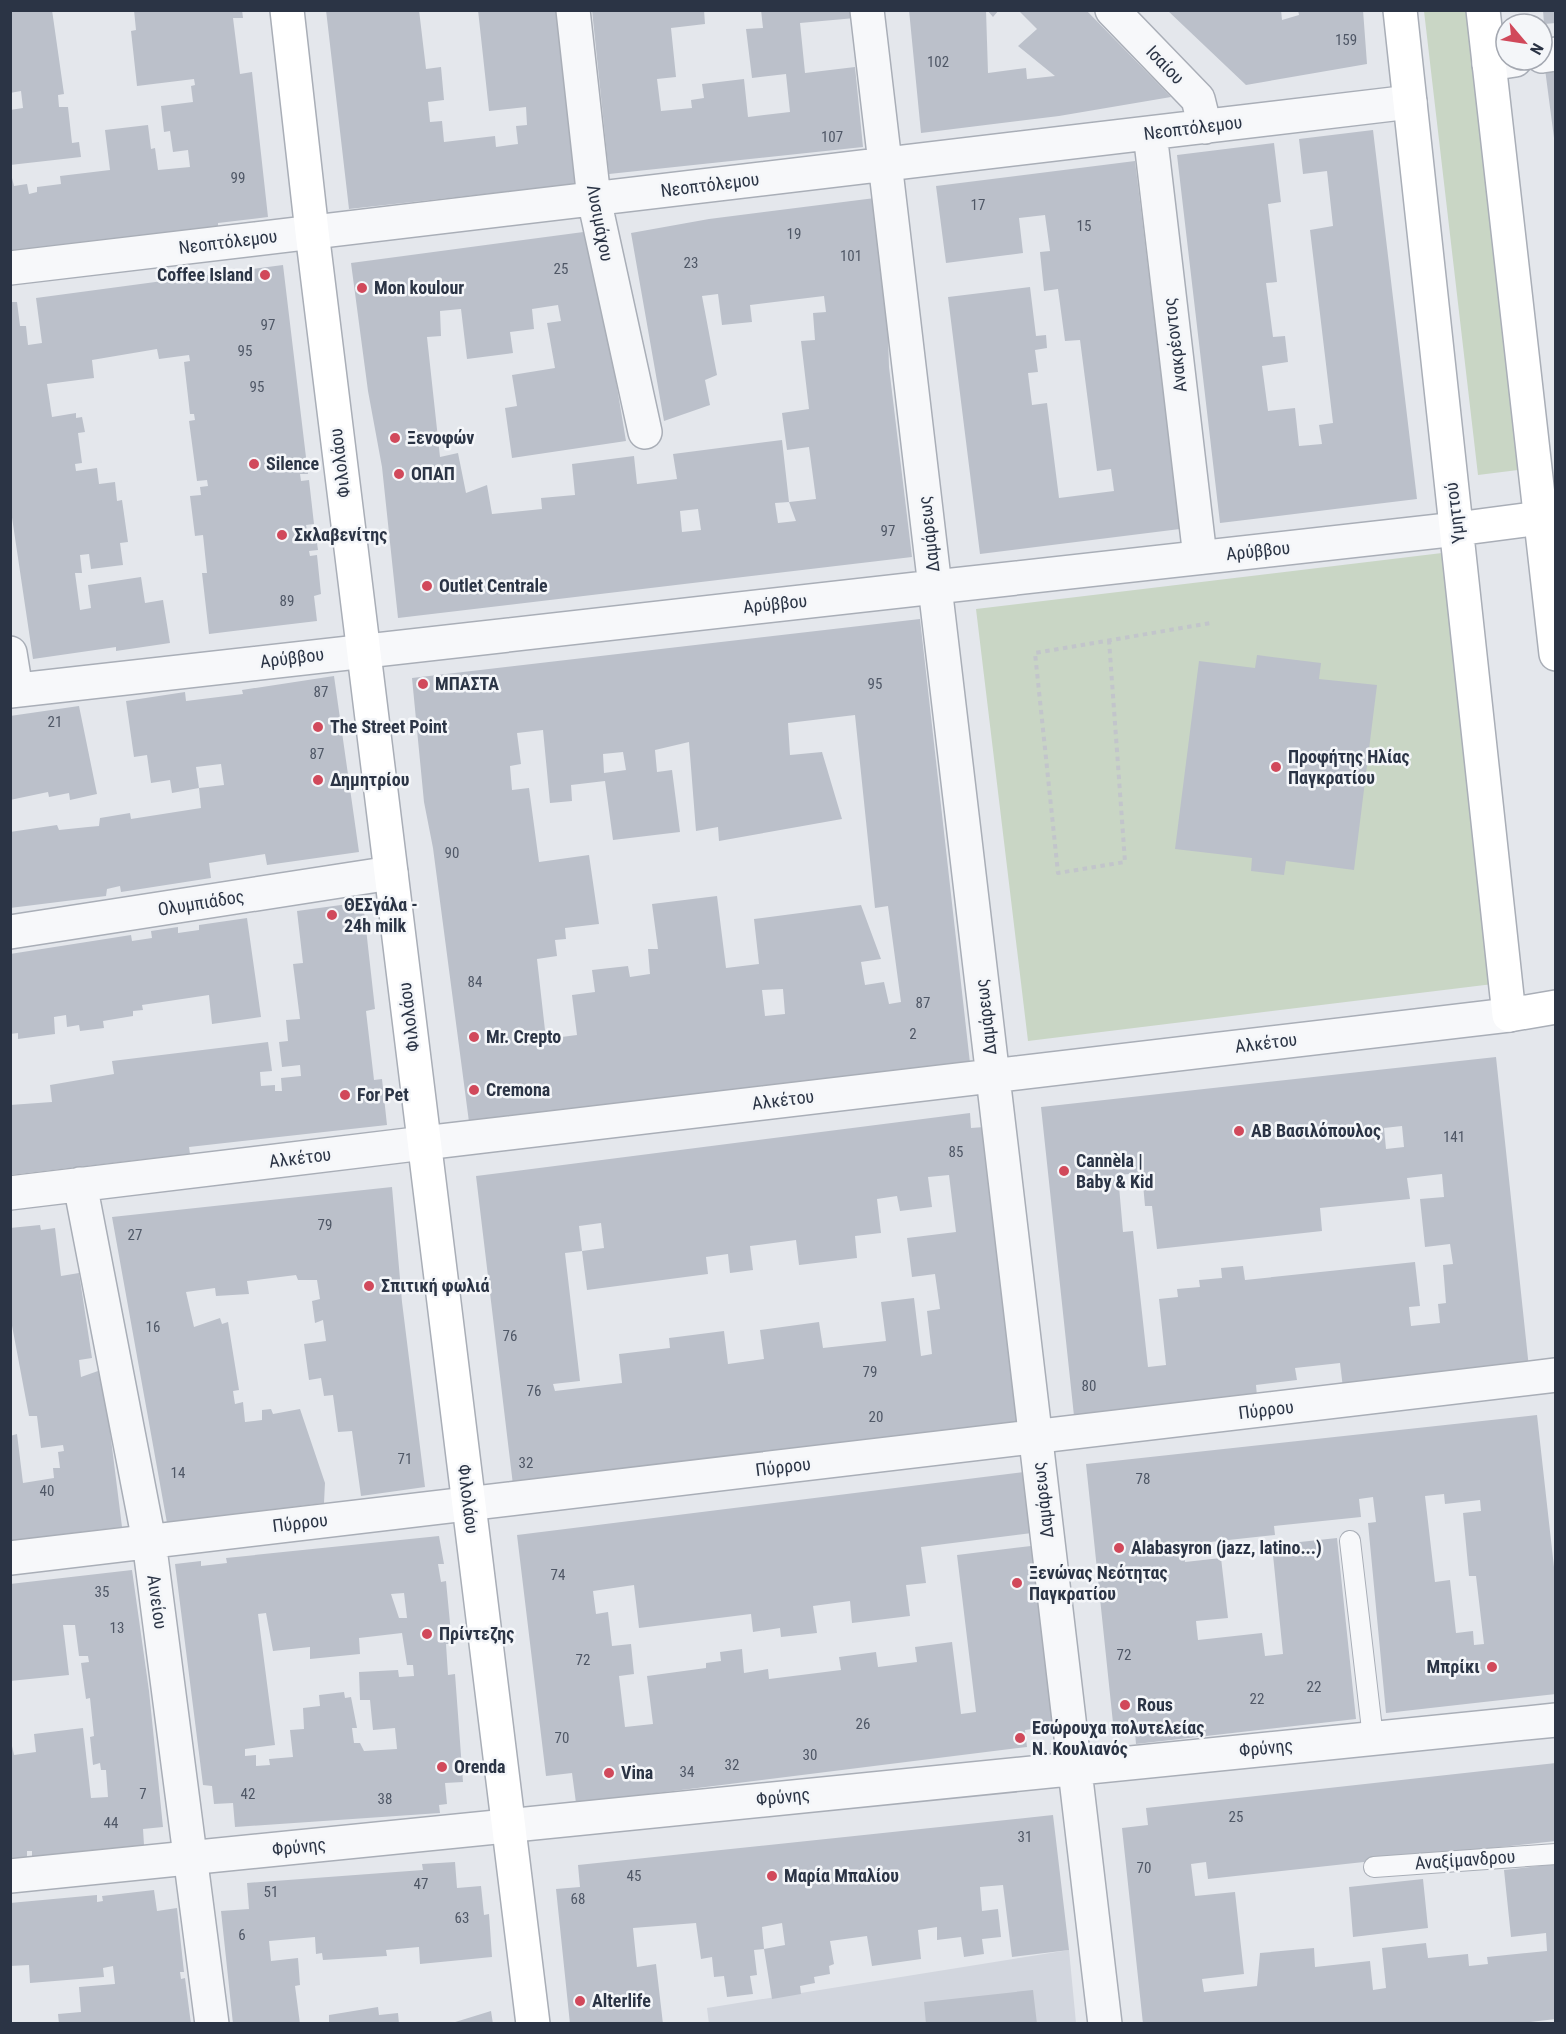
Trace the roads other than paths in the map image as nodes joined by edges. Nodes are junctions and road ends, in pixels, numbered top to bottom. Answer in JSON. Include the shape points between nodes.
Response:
{"nodes":[{"id":1,"x":287,"y":10,"type":"edge"},
{"id":2,"x":573,"y":10,"type":"edge"},
{"id":3,"x":867,"y":10,"type":"edge"},
{"id":4,"x":1112,"y":10,"type":"edge"},
{"id":5,"x":1400,"y":10,"type":"edge"},
{"id":6,"x":1483,"y":10,"type":"edge"},
{"id":7,"x":1494,"y":40,"type":"edge"},
{"id":8,"x":1503,"y":72,"type":"edge"},
{"id":9,"x":1410,"y":102,"type":"junction"},
{"id":10,"x":1205,"y":127,"type":"junction"},
{"id":11,"x":1150,"y":133,"type":"junction"},
{"id":12,"x":885,"y":165,"type":"junction"},
{"id":13,"x":594,"y":199,"type":"junction"},
{"id":14,"x":312,"y":232,"type":"junction"},
{"id":15,"x":10,"y":268,"type":"edge"},
{"id":16,"x":645,"y":432,"type":"dead end"},
{"id":17,"x":1548,"y":519,"type":"edge"},
{"id":18,"x":1457,"y":529,"type":"junction"},
{"id":19,"x":1200,"y":557,"type":"junction"},
{"id":20,"x":935,"y":587,"type":"junction"},
{"id":21,"x":363,"y":650,"type":"junction"},
{"id":22,"x":10,"y":653,"type":"edge"},
{"id":23,"x":1556,"y":654,"type":"edge"},
{"id":24,"x":13,"y":690,"type":"edge"},
{"id":25,"x":391,"y":873,"type":"junction"},
{"id":26,"x":10,"y":932,"type":"edge"},
{"id":27,"x":1556,"y":1007,"type":"edge"},
{"id":28,"x":1509,"y":1015,"type":"junction"},
{"id":29,"x":993,"y":1076,"type":"junction"},
{"id":30,"x":424,"y":1143,"type":"junction"},
{"id":31,"x":80,"y":1185,"type":"junction"},
{"id":32,"x":10,"y":1193,"type":"edge"},
{"id":33,"x":1556,"y":1375,"type":"edge"},
{"id":34,"x":1035,"y":1437,"type":"junction"},
{"id":35,"x":469,"y":1504,"type":"junction"},
{"id":36,"x":149,"y":1541,"type":"junction"},
{"id":37,"x":1350,"y":1541,"type":"dead end"},
{"id":38,"x":10,"y":1558,"type":"edge"},
{"id":39,"x":1556,"y":1720,"type":"edge"},
{"id":40,"x":1372,"y":1738,"type":"junction"},
{"id":41,"x":1074,"y":1768,"type":"junction"},
{"id":42,"x":508,"y":1824,"type":"junction"},
{"id":43,"x":1556,"y":1854,"type":"edge"},
{"id":44,"x":192,"y":1858,"type":"junction"},
{"id":45,"x":1374,"y":1867,"type":"dead end"},
{"id":46,"x":10,"y":1876,"type":"edge"},
{"id":47,"x":212,"y":2024,"type":"edge"},
{"id":48,"x":533,"y":2024,"type":"edge"},
{"id":49,"x":1105,"y":2024,"type":"edge"}],
"edges":[{"from":1,"to":14,"type":"main road","name":"Φιλολάου"},
{"from":2,"to":13,"type":"street","name":"Λυσιμάχου"},
{"from":3,"to":12,"type":"street","name":"Δαμάρεως"},
{"from":4,"to":10,"type":"street","name":"Ισαίου","via":[[1198,99]]},
{"from":5,"to":9,"type":"main road","name":"Υμηττού"},
{"from":6,"to":7,"type":"main road"},
{"from":8,"to":17,"type":"main road"},
{"from":9,"to":10,"type":"street","name":"Νεοπτόλεμου"},
{"from":9,"to":18,"type":"main road","name":"Υμηττού"},
{"from":10,"to":11,"type":"street","name":"Νεοπτόλεμου"},
{"from":11,"to":12,"type":"street","name":"Νεοπτόλεμου"},
{"from":11,"to":19,"type":"street","name":"Ανακρέοντος"},
{"from":12,"to":13,"type":"street","name":"Νεοπτόλεμου"},
{"from":12,"to":20,"type":"street","name":"Δαμάρεως"},
{"from":13,"to":14,"type":"street","name":"Νεοπτόλεμου"},
{"from":13,"to":16,"type":"street","name":"Λυσιμάχου"},
{"from":14,"to":15,"type":"street","name":"Νεοπτόλεμου"},
{"from":14,"to":21,"type":"main road","name":"Φιλολάου"},
{"from":17,"to":18,"type":"main road","name":"Αρύββου"},
{"from":17,"to":23,"type":"main road"},
{"from":18,"to":19,"type":"street","name":"Αρύββου"},
{"from":18,"to":28,"type":"main road","name":"Υμηττού"},
{"from":19,"to":20,"type":"street","name":"Αρύββου"},
{"from":20,"to":21,"type":"street","name":"Αρύββου"},
{"from":20,"to":29,"type":"street","name":"Δαμάρεως"},
{"from":21,"to":24,"type":"street","name":"Αρύββου"},
{"from":21,"to":25,"type":"main road","name":"Φιλολάου"},
{"from":22,"to":24,"type":"street"},
{"from":25,"to":26,"type":"street","name":"Ολυμπιάδος"},
{"from":25,"to":30,"type":"main road","name":"Φιλολάου"},
{"from":27,"to":28,"type":"main road","name":"Αλκέτου"},
{"from":28,"to":29,"type":"street","name":"Αλκέτου"},
{"from":29,"to":30,"type":"street","name":"Αλκέτου"},
{"from":29,"to":34,"type":"street","name":"Δαμάρεως"},
{"from":30,"to":31,"type":"street","name":"Αλκέτου"},
{"from":30,"to":35,"type":"main road","name":"Φιλολάου"},
{"from":31,"to":32,"type":"street","name":"Αλκέτου"},
{"from":31,"to":36,"type":"street","name":"Αινείου"},
{"from":33,"to":34,"type":"street","name":"Πύρρου"},
{"from":34,"to":35,"type":"street","name":"Πύρρου"},
{"from":34,"to":41,"type":"street","name":"Δαμάρεως"},
{"from":35,"to":36,"type":"street","name":"Πύρρου"},
{"from":35,"to":42,"type":"main road","name":"Φιλολάου"},
{"from":36,"to":38,"type":"street","name":"Πύρρου"},
{"from":36,"to":44,"type":"street","name":"Αινείου"},
{"from":37,"to":40,"type":"lane"},
{"from":39,"to":40,"type":"street","name":"Φρύνης"},
{"from":40,"to":41,"type":"street","name":"Φρύνης"},
{"from":41,"to":42,"type":"street","name":"Φρύνης"},
{"from":41,"to":49,"type":"street","name":"Δαμάρεως"},
{"from":42,"to":44,"type":"street","name":"Φρύνης"},
{"from":42,"to":48,"type":"main road","name":"Φιλολάου"},
{"from":43,"to":45,"type":"lane","name":"Αναξίμανδρου"},
{"from":44,"to":46,"type":"street","name":"Φρύνης"},
{"from":44,"to":47,"type":"street","name":"Αινείου"}]}
